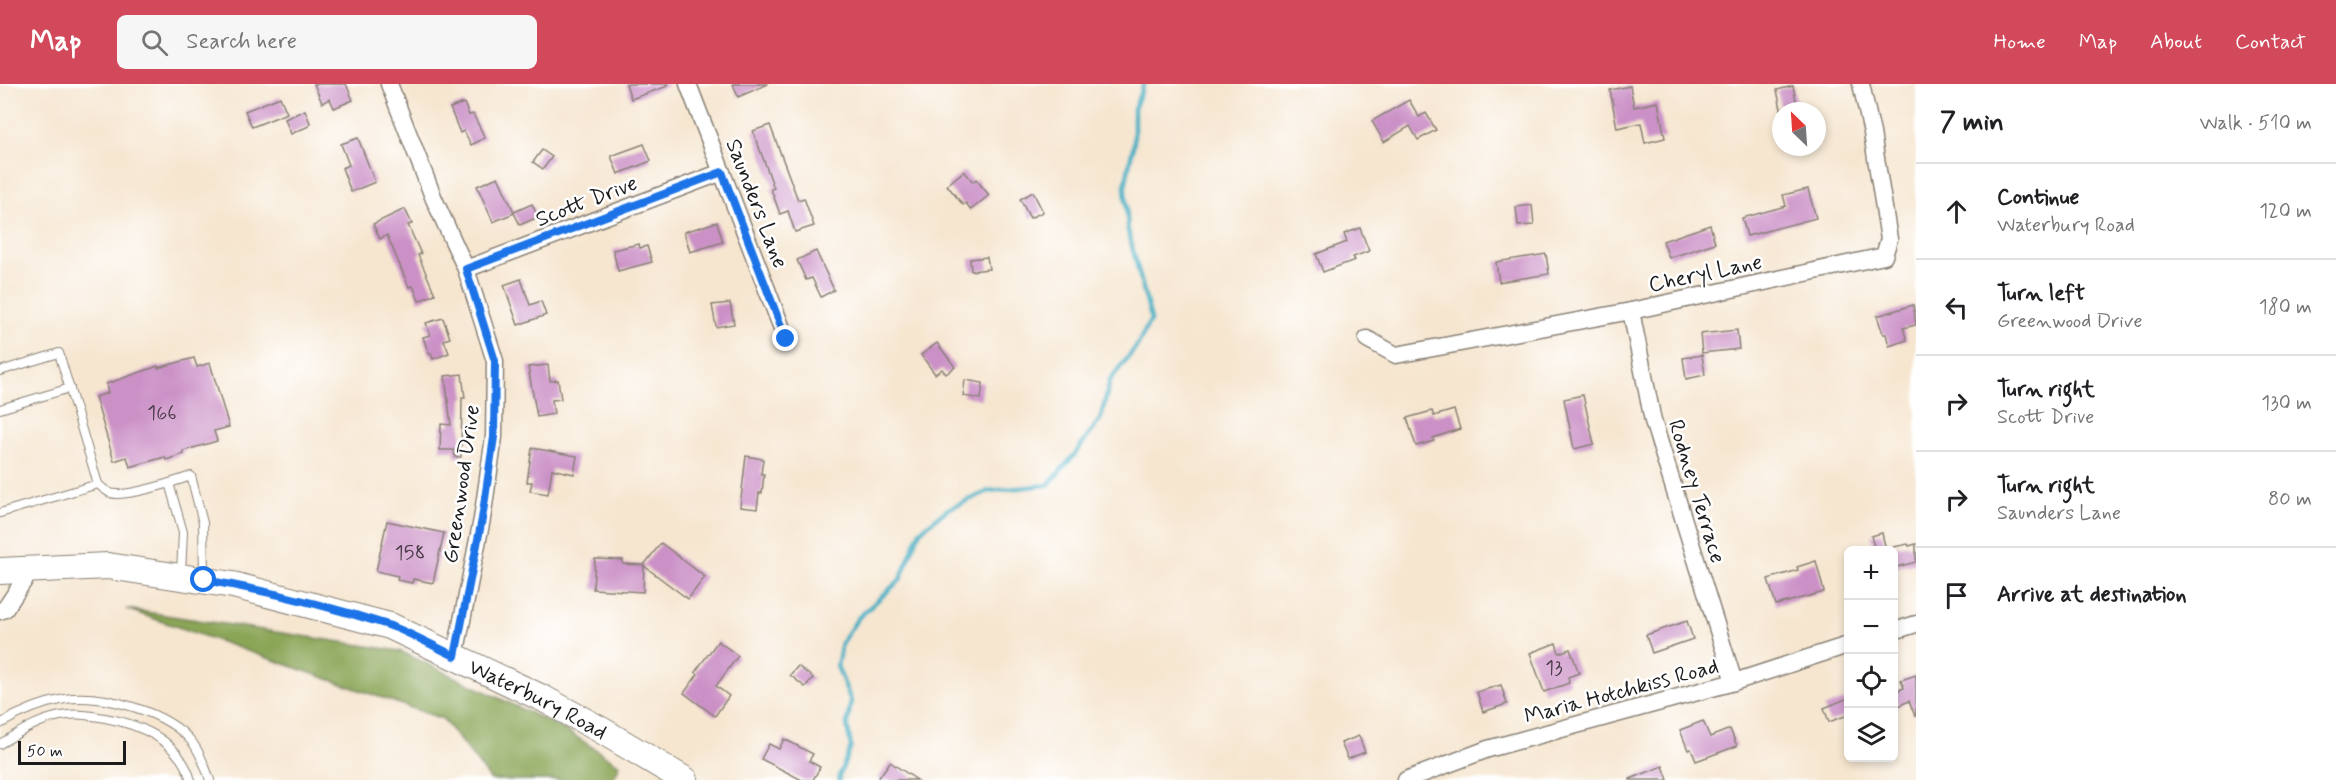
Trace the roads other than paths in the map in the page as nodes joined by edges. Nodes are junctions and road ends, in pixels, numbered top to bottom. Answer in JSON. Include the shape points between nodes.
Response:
{"nodes":[{"id":1,"x":389,"y":84,"type":"edge"},
{"id":2,"x":688,"y":84,"type":"edge"},
{"id":3,"x":1861,"y":84,"type":"edge"},
{"id":4,"x":722,"y":172,"type":"junction"},
{"id":5,"x":466,"y":269,"type":"junction"},
{"id":6,"x":1631,"y":311,"type":"junction"},
{"id":7,"x":786,"y":339,"type":"dead end"},
{"id":8,"x":1367,"y":339,"type":"dead end"},
{"id":9,"x":0,"y":371,"type":"edge"},
{"id":10,"x":70,"y":388,"type":"junction"},
{"id":11,"x":0,"y":410,"type":"edge"},
{"id":12,"x":169,"y":483,"type":"junction"},
{"id":13,"x":98,"y":484,"type":"junction"},
{"id":14,"x":0,"y":513,"type":"edge"},
{"id":15,"x":30,"y":570,"type":"junction"},
{"id":16,"x":0,"y":571,"type":"edge"},
{"id":17,"x":192,"y":579,"type":"junction"},
{"id":18,"x":0,"y":611,"type":"edge"},
{"id":19,"x":1916,"y":624,"type":"edge"},
{"id":20,"x":1898,"y":629,"type":"edge"},
{"id":21,"x":1844,"y":646,"type":"edge"},
{"id":22,"x":455,"y":656,"type":"junction"},
{"id":23,"x":1734,"y":682,"type":"junction"},
{"id":24,"x":147,"y":713,"type":"junction"},
{"id":25,"x":10,"y":718,"type":"junction"},
{"id":26,"x":0,"y":724,"type":"edge"},
{"id":27,"x":142,"y":729,"type":"junction"},
{"id":28,"x":19,"y":733,"type":"junction"},
{"id":29,"x":0,"y":744,"type":"edge"},
{"id":30,"x":191,"y":780,"type":"edge"},
{"id":31,"x":210,"y":780,"type":"edge"},
{"id":32,"x":685,"y":780,"type":"edge"},
{"id":33,"x":1406,"y":780,"type":"edge"}],
"edges":[{"from":1,"to":5,"type":"street","name":"Greenwood Drive"},
{"from":2,"to":4,"type":"street","name":"Saunders Lane"},
{"from":3,"to":6,"type":"street","name":"Cheryl Lane","via":[[1888,239],[1884,256]]},
{"from":4,"to":5,"type":"street","name":"Scott Drive"},
{"from":4,"to":7,"type":"street","name":"Saunders Lane"},
{"from":5,"to":22,"type":"street","name":"Greenwood Drive","via":[[495,361],[494,437]]},
{"from":6,"to":8,"type":"street","name":"Cheryl Lane","via":[[1396,355]]},
{"from":6,"to":23,"type":"street","name":"Rodney Terrace","via":[[1653,421]]},
{"from":9,"to":10,"type":"lane","via":[[59,353]]},
{"from":10,"to":11,"type":"lane"},
{"from":10,"to":13,"type":"lane"},
{"from":12,"to":13,"type":"lane","via":[[122,494],[109,492]]},
{"from":12,"to":17,"type":"lane"},
{"from":12,"to":17,"type":"lane","via":[[191,476],[203,522]]},
{"from":13,"to":14,"type":"lane"},
{"from":15,"to":16,"type":"main road","name":"Waterbury Road"},
{"from":15,"to":17,"type":"main road","name":"Waterbury Road","via":[[108,566]]},
{"from":15,"to":18,"type":"street"},
{"from":17,"to":22,"type":"main road","name":"Waterbury Road","via":[[309,603],[390,626]]},
{"from":19,"to":20,"type":"street"},
{"from":21,"to":23,"type":"street","name":"Maria Hotchkiss Road"},
{"from":22,"to":32,"type":"main road","name":"Waterbury Road","via":[[592,725]]},
{"from":23,"to":33,"type":"street","name":"Maria Hotchkiss Road","via":[[1488,749]]},
{"from":24,"to":25,"type":"lane","via":[[89,698],[65,699]]},
{"from":24,"to":27,"type":"lane"},
{"from":24,"to":31,"type":"lane","via":[[171,724],[192,742]]},
{"from":25,"to":26,"type":"lane"},
{"from":25,"to":28,"type":"lane"},
{"from":27,"to":28,"type":"lane","via":[[90,715],[68,714]]},
{"from":27,"to":30,"type":"lane","via":[[173,748]]},
{"from":28,"to":29,"type":"lane"}]}
